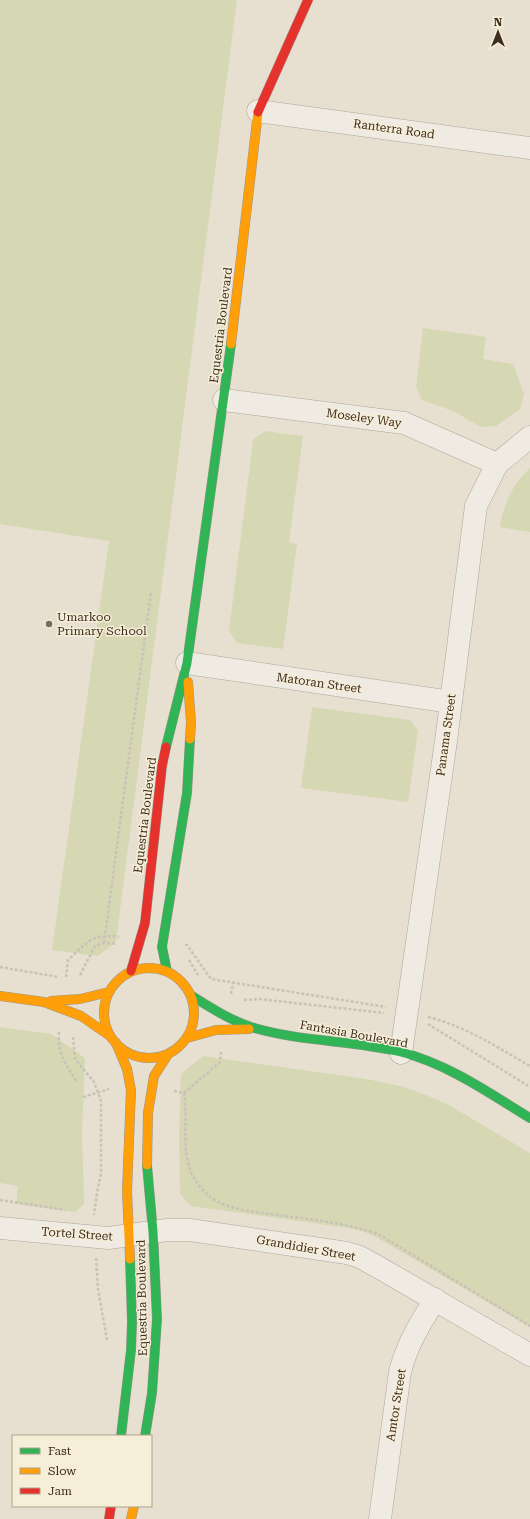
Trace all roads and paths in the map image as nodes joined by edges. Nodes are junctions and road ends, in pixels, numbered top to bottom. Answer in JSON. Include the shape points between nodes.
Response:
{"nodes":[{"id":1,"x":308,"y":0,"type":"edge"},
{"id":2,"x":258,"y":111,"type":"junction"},
{"id":3,"x":530,"y":148,"type":"edge"},
{"id":4,"x":224,"y":400,"type":"junction"},
{"id":5,"x":530,"y":437,"type":"edge"},
{"id":6,"x":497,"y":464,"type":"junction"},
{"id":7,"x":151,"y":592,"type":"dead end"},
{"id":8,"x":187,"y":663,"type":"junction"},
{"id":9,"x":451,"y":702,"type":"junction"},
{"id":10,"x":106,"y":935,"type":"junction"},
{"id":11,"x":139,"y":942,"type":"junction"},
{"id":12,"x":163,"y":942,"type":"junction"},
{"id":13,"x":104,"y":943,"type":"junction"},
{"id":14,"x":0,"y":967,"type":"edge"},
{"id":15,"x":131,"y":971,"type":"junction"},
{"id":16,"x":166,"y":972,"type":"junction"},
{"id":17,"x":66,"y":978,"type":"junction"},
{"id":18,"x":78,"y":978,"type":"junction"},
{"id":19,"x":109,"y":992,"type":"junction"},
{"id":20,"x":0,"y":996,"type":"edge"},
{"id":21,"x":192,"y":996,"type":"junction"},
{"id":22,"x":76,"y":999,"type":"junction"},
{"id":23,"x":237,"y":1000,"type":"dead end"},
{"id":24,"x":44,"y":1002,"type":"junction"},
{"id":25,"x":62,"y":1009,"type":"junction"},
{"id":26,"x":75,"y":1014,"type":"junction"},
{"id":27,"x":406,"y":1014,"type":"junction"},
{"id":28,"x":258,"y":1029,"type":"junction"},
{"id":29,"x":110,"y":1036,"type":"junction"},
{"id":30,"x":187,"y":1038,"type":"junction"},
{"id":31,"x":116,"y":1043,"type":"junction"},
{"id":32,"x":401,"y":1053,"type":"junction"},
{"id":33,"x":167,"y":1056,"type":"junction"},
{"id":34,"x":530,"y":1066,"type":"edge"},
{"id":35,"x":77,"y":1082,"type":"dead end"},
{"id":36,"x":530,"y":1087,"type":"edge"},
{"id":37,"x":131,"y":1090,"type":"junction"},
{"id":38,"x":152,"y":1090,"type":"junction"},
{"id":39,"x":97,"y":1092,"type":"junction"},
{"id":40,"x":83,"y":1097,"type":"dead end"},
{"id":41,"x":530,"y":1118,"type":"edge"},
{"id":42,"x":0,"y":1200,"type":"edge"},
{"id":43,"x":70,"y":1210,"type":"dead end"},
{"id":44,"x":90,"y":1213,"type":"dead end"},
{"id":45,"x":94,"y":1214,"type":"junction"},
{"id":46,"x":0,"y":1228,"type":"edge"},
{"id":47,"x":153,"y":1232,"type":"junction"},
{"id":48,"x":128,"y":1236,"type":"junction"},
{"id":49,"x":96,"y":1238,"type":"junction"},
{"id":50,"x":435,"y":1299,"type":"junction"},
{"id":51,"x":530,"y":1326,"type":"edge"},
{"id":52,"x":108,"y":1342,"type":"dead end"},
{"id":53,"x":530,"y":1355,"type":"edge"},
{"id":54,"x":121,"y":1435,"type":"edge"},
{"id":55,"x":145,"y":1435,"type":"edge"},
{"id":56,"x":111,"y":1507,"type":"edge"},
{"id":57,"x":134,"y":1507,"type":"edge"},
{"id":58,"x":109,"y":1519,"type":"edge"},
{"id":59,"x":131,"y":1519,"type":"edge"},
{"id":60,"x":380,"y":1519,"type":"edge"}],
"edges":[{"from":1,"to":2,"type":"street","name":"Equestria Boulevard"},
{"from":2,"to":3,"type":"street","name":"Ranterra Road"},
{"from":2,"to":4,"type":"street","name":"Equestria Boulevard"},
{"from":4,"to":6,"type":"street","name":"Moseley Way","via":[[404,423]]},
{"from":4,"to":8,"type":"street","name":"Equestria Boulevard"},
{"from":5,"to":6,"type":"street","name":"Panama Street"},
{"from":6,"to":9,"type":"street","name":"Panama Street","via":[[476,506]]},
{"from":7,"to":10,"type":"path"},
{"from":8,"to":9,"type":"street","name":"Matoran Street"},
{"from":8,"to":11,"type":"street","name":"Equestria Boulevard","via":[[162,766],[145,923]]},
{"from":8,"to":12,"type":"street","name":"Equestria Boulevard","via":[[191,722],[187,793]]},
{"from":9,"to":27,"type":"street","name":"Panama Street"},
{"from":10,"to":11,"type":"path"},
{"from":10,"to":13,"type":"path"},
{"from":10,"to":17,"type":"path","via":[[91,939],[68,960]]},
{"from":11,"to":13,"type":"path"},
{"from":11,"to":15,"type":"street","name":"Equestria Boulevard"},
{"from":12,"to":16,"type":"street","name":"Equestria Boulevard"},
{"from":12,"to":27,"type":"path","via":[[187,945],[211,979],[378,1005]]},
{"from":13,"to":18,"type":"path","via":[[96,946]]},
{"from":14,"to":17,"type":"path"},
{"from":15,"to":16,"type":"street","via":[[146,967]]},
{"from":15,"to":19,"type":"street","via":[[118,980]]},
{"from":16,"to":21,"type":"street","via":[[173,974],[184,984]]},
{"from":17,"to":18,"type":"path"},
{"from":18,"to":22,"type":"path"},
{"from":19,"to":22,"type":"street"},
{"from":19,"to":29,"type":"street","via":[[104,1006],[104,1022]]},
{"from":20,"to":24,"type":"street"},
{"from":21,"to":28,"type":"street","name":"Fantasia Boulevard","via":[[221,1015]]},
{"from":21,"to":30,"type":"street","via":[[195,1017]]},
{"from":22,"to":24,"type":"street"},
{"from":23,"to":27,"type":"path","via":[[259,999]]},
{"from":24,"to":25,"type":"street"},
{"from":25,"to":26,"type":"street"},
{"from":25,"to":35,"type":"path","via":[[58,1044],[66,1066]]},
{"from":26,"to":29,"type":"street"},
{"from":26,"to":39,"type":"path","via":[[75,1059],[94,1082]]},
{"from":27,"to":32,"type":"street","name":"Panama Street"},
{"from":27,"to":34,"type":"path","via":[[441,1020],[472,1033]]},
{"from":27,"to":36,"type":"path","via":[[432,1025]]},
{"from":28,"to":30,"type":"street","via":[[216,1030]]},
{"from":28,"to":32,"type":"street","name":"Fantasia Boulevard"},
{"from":29,"to":31,"type":"street"},
{"from":30,"to":33,"type":"street"},
{"from":31,"to":33,"type":"street","via":[[133,1056]]},
{"from":31,"to":37,"type":"street","name":"Equestria Boulevard","via":[[127,1069]]},
{"from":32,"to":41,"type":"street","name":"Fantasia Boulevard","via":[[435,1064]]},
{"from":33,"to":38,"type":"street","name":"Equestria Boulevard","via":[[154,1076]]},
{"from":37,"to":39,"type":"path","via":[[108,1089]]},
{"from":37,"to":48,"type":"street","name":"Equestria Boulevard","via":[[128,1137]]},
{"from":38,"to":47,"type":"street","name":"Equestria Boulevard","via":[[148,1113],[147,1161]]},
{"from":38,"to":51,"type":"path","via":[[184,1093],[189,1166],[196,1182],[208,1195],[224,1205],[248,1211],[358,1227],[378,1234]]},
{"from":39,"to":40,"type":"path"},
{"from":39,"to":45,"type":"path","via":[[101,1101],[101,1174]]},
{"from":42,"to":43,"type":"path"},
{"from":44,"to":45,"type":"path"},
{"from":45,"to":49,"type":"path"},
{"from":46,"to":49,"type":"street","name":"Tortel Street"},
{"from":47,"to":48,"type":"street","name":"Tortel Street"},
{"from":47,"to":50,"type":"street","name":"Grandidier Street","via":[[190,1230],[347,1253],[360,1257]]},
{"from":47,"to":55,"type":"street","name":"Equestria Boulevard","via":[[156,1350]]},
{"from":48,"to":49,"type":"street","name":"Tortel Street"},
{"from":48,"to":54,"type":"street","name":"Equestria Boulevard","via":[[132,1322]]},
{"from":49,"to":52,"type":"path","via":[[98,1289]]},
{"from":50,"to":53,"type":"street","name":"Grandidier Street"},
{"from":50,"to":60,"type":"street","name":"Amtor Street","via":[[410,1342],[400,1372]]},
{"from":56,"to":58,"type":"street"},
{"from":57,"to":59,"type":"street"}]}
